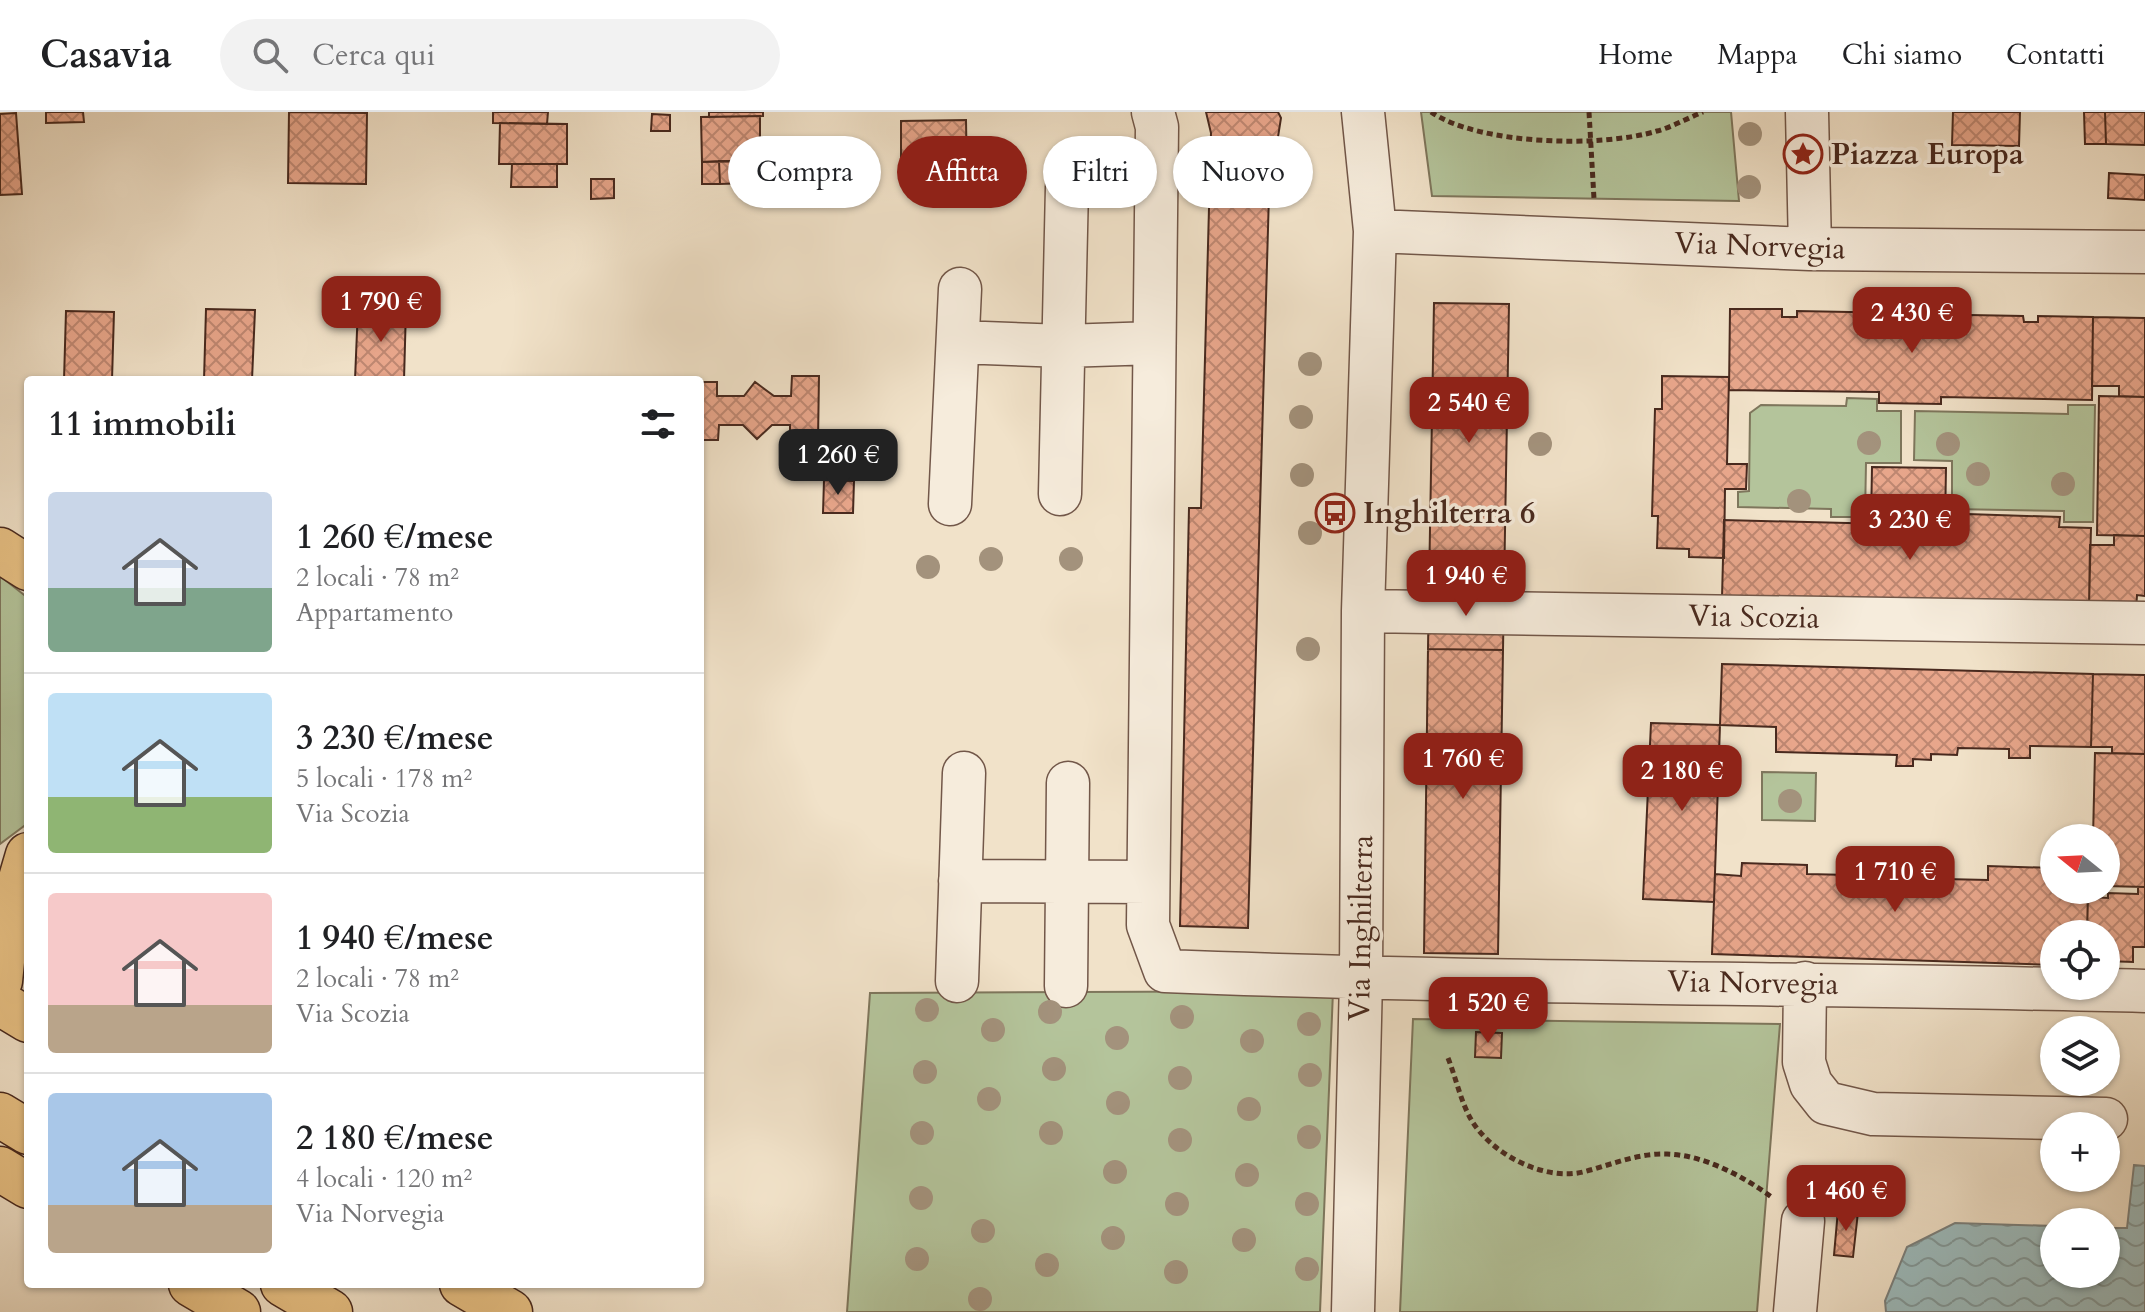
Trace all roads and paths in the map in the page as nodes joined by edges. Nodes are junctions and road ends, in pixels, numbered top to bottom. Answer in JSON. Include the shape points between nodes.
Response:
{"nodes":[{"id":1,"x":1153,"y":112,"type":"edge"},
{"id":2,"x":1363,"y":112,"type":"edge"},
{"id":3,"x":1431,"y":112,"type":"edge"},
{"id":4,"x":1589,"y":112,"type":"edge"},
{"id":5,"x":1703,"y":112,"type":"edge"},
{"id":6,"x":1807,"y":112,"type":"edge"},
{"id":7,"x":1593,"y":140,"type":"junction"},
{"id":8,"x":1067,"y":208,"type":"edge"},
{"id":9,"x":1375,"y":231,"type":"junction"},
{"id":10,"x":1597,"y":240,"type":"junction"},
{"id":11,"x":1810,"y":249,"type":"junction"},
{"id":12,"x":2145,"y":252,"type":"edge"},
{"id":13,"x":960,"y":289,"type":"dead end"},
{"id":14,"x":958,"y":342,"type":"junction"},
{"id":15,"x":1154,"y":343,"type":"junction"},
{"id":16,"x":1064,"y":346,"type":"junction"},
{"id":17,"x":1060,"y":494,"type":"dead end"},
{"id":18,"x":950,"y":504,"type":"dead end"},
{"id":19,"x":0,"y":550,"type":"edge"},
{"id":20,"x":24,"y":565,"type":"edge"},
{"id":21,"x":1363,"y":611,"type":"junction"},
{"id":22,"x":2145,"y":623,"type":"edge"},
{"id":23,"x":964,"y":773,"type":"dead end"},
{"id":24,"x":1068,"y":783,"type":"dead end"},
{"id":25,"x":18,"y":861,"type":"edge"},
{"id":26,"x":960,"y":881,"type":"junction"},
{"id":27,"x":1148,"y":882,"type":"junction"},
{"id":28,"x":1069,"y":883,"type":"junction"},
{"id":29,"x":1361,"y":979,"type":"junction"},
{"id":30,"x":0,"y":981,"type":"edge"},
{"id":31,"x":957,"y":981,"type":"dead end"},
{"id":32,"x":1805,"y":983,"type":"junction"},
{"id":33,"x":24,"y":986,"type":"edge"},
{"id":34,"x":1066,"y":986,"type":"dead end"},
{"id":35,"x":2145,"y":991,"type":"edge"},
{"id":36,"x":0,"y":1002,"type":"edge"},
{"id":37,"x":24,"y":1017,"type":"edge"},
{"id":38,"x":1448,"y":1058,"type":"dead end"},
{"id":39,"x":0,"y":1115,"type":"edge"},
{"id":40,"x":2040,"y":1118,"type":"edge"},
{"id":41,"x":24,"y":1130,"type":"edge"},
{"id":42,"x":0,"y":1169,"type":"edge"},
{"id":43,"x":24,"y":1184,"type":"edge"},
{"id":44,"x":1803,"y":1221,"type":"joint"},
{"id":45,"x":198,"y":1288,"type":"edge"},
{"id":46,"x":290,"y":1288,"type":"edge"},
{"id":47,"x":469,"y":1288,"type":"edge"},
{"id":48,"x":238,"y":1312,"type":"edge"},
{"id":49,"x":330,"y":1312,"type":"edge"},
{"id":50,"x":510,"y":1312,"type":"edge"},
{"id":51,"x":1353,"y":1312,"type":"edge"},
{"id":52,"x":1795,"y":1312,"type":"edge"}],
"edges":[{"from":1,"to":15,"type":"street"},
{"from":2,"to":9,"type":"street","name":"Via Inghilterra"},
{"from":3,"to":7,"type":"path","via":[[1467,128],[1536,142]]},
{"from":4,"to":7,"type":"path"},
{"from":5,"to":7,"type":"path","via":[[1655,132]]},
{"from":6,"to":11,"type":"street"},
{"from":7,"to":10,"type":"path"},
{"from":8,"to":16,"type":"street"},
{"from":9,"to":10,"type":"street","name":"Via Norvegia"},
{"from":9,"to":21,"type":"street","name":"Via Inghilterra"},
{"from":10,"to":11,"type":"street","name":"Via Norvegia"},
{"from":11,"to":12,"type":"street","name":"Via Norvegia"},
{"from":13,"to":14,"type":"street"},
{"from":14,"to":16,"type":"street"},
{"from":14,"to":18,"type":"street"},
{"from":15,"to":16,"type":"street"},
{"from":15,"to":27,"type":"street"},
{"from":16,"to":17,"type":"street"},
{"from":19,"to":20,"type":"main road"},
{"from":21,"to":22,"type":"street","name":"Via Scozia"},
{"from":21,"to":29,"type":"street","name":"Via Inghilterra"},
{"from":23,"to":26,"type":"street"},
{"from":24,"to":28,"type":"street"},
{"from":25,"to":30,"type":"main road"},
{"from":26,"to":28,"type":"street"},
{"from":26,"to":31,"type":"street"},
{"from":27,"to":28,"type":"street"},
{"from":27,"to":29,"type":"street","name":"Via Norvegia","via":[[1148,925],[1165,971]]},
{"from":28,"to":34,"type":"street"},
{"from":29,"to":32,"type":"street","name":"Via Norvegia"},
{"from":29,"to":51,"type":"street","name":"Via Inghilterra"},
{"from":32,"to":35,"type":"street","name":"Via Norvegia"},
{"from":32,"to":40,"type":"street","via":[[1804,1062],[1811,1084],[1826,1103],[1873,1114]]},
{"from":33,"to":36,"type":"main road"},
{"from":36,"to":37,"type":"main road"},
{"from":38,"to":44,"type":"path","via":[[1472,1121],[1517,1161],[1565,1174],[1643,1155],[1694,1158],[1756,1186]]},
{"from":39,"to":41,"type":"main road"},
{"from":42,"to":43,"type":"main road"},
{"from":44,"to":52,"type":"street"},
{"from":45,"to":48,"type":"main road"},
{"from":46,"to":49,"type":"main road"},
{"from":47,"to":50,"type":"main road"}]}
